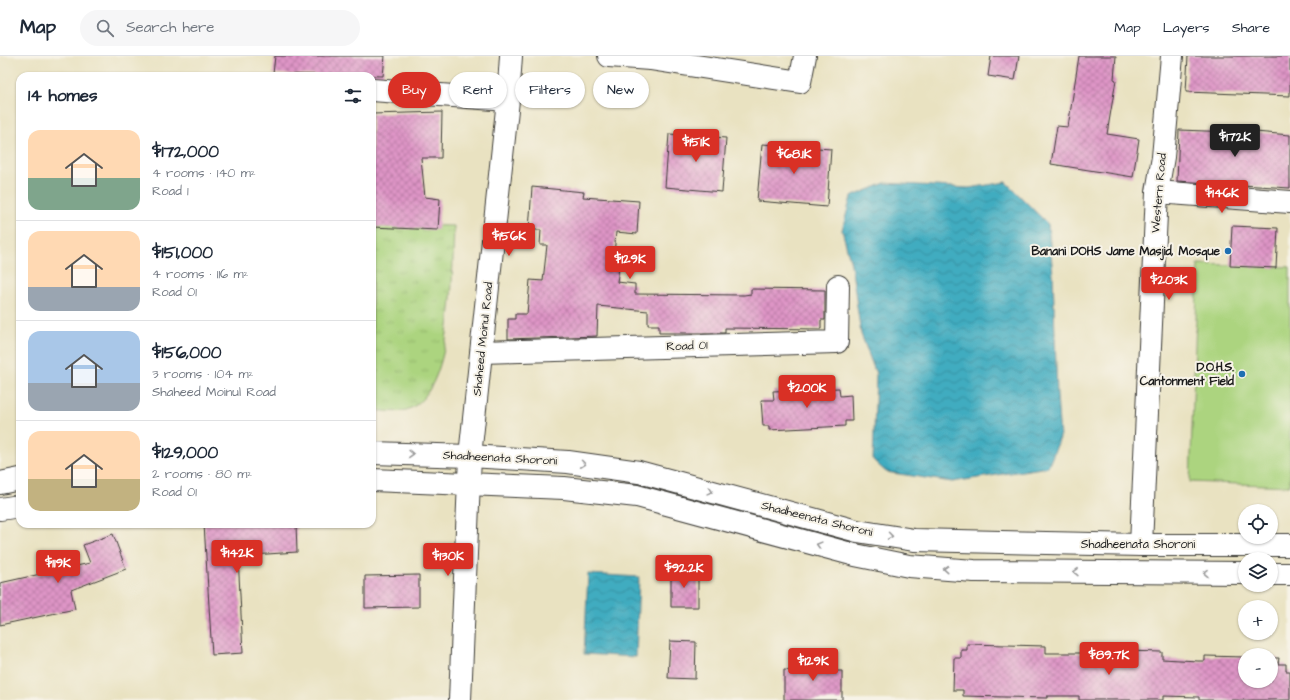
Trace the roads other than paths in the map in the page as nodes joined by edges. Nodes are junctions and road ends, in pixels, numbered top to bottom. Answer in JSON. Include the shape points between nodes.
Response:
{"nodes":[{"id":1,"x":511,"y":56,"type":"edge"},
{"id":2,"x":609,"y":56,"type":"edge"},
{"id":3,"x":805,"y":56,"type":"edge"},
{"id":4,"x":1172,"y":56,"type":"edge"},
{"id":5,"x":650,"y":58,"type":"edge"},
{"id":6,"x":376,"y":90,"type":"edge"},
{"id":7,"x":508,"y":100,"type":"junction"},
{"id":8,"x":1157,"y":192,"type":"junction"},
{"id":9,"x":1290,"y":202,"type":"edge"},
{"id":10,"x":838,"y":286,"type":"dead end"},
{"id":11,"x":481,"y":352,"type":"junction"},
{"id":12,"x":376,"y":453,"type":"edge"},
{"id":13,"x":470,"y":456,"type":"junction"},
{"id":14,"x":16,"y":480,"type":"edge"},
{"id":15,"x":376,"y":480,"type":"edge"},
{"id":16,"x":0,"y":482,"type":"edge"},
{"id":17,"x":469,"y":484,"type":"junction"},
{"id":18,"x":16,"y":507,"type":"edge"},
{"id":19,"x":0,"y":510,"type":"edge"},
{"id":20,"x":1141,"y":545,"type":"junction"},
{"id":21,"x":1290,"y":545,"type":"edge"},
{"id":22,"x":1238,"y":573,"type":"edge"},
{"id":23,"x":1278,"y":574,"type":"edge"},
{"id":24,"x":1290,"y":574,"type":"edge"},
{"id":25,"x":460,"y":700,"type":"edge"}],
"edges":[{"from":1,"to":7,"type":"street","name":"Shaheed Moinul Road"},
{"from":2,"to":5,"type":"street"},
{"from":3,"to":5,"type":"street","via":[[800,82]]},
{"from":4,"to":8,"type":"street","name":"Western Road","via":[[1163,157]]},
{"from":6,"to":7,"type":"street"},
{"from":7,"to":11,"type":"street","name":"Shaheed Moinul Road"},
{"from":8,"to":9,"type":"street"},
{"from":8,"to":20,"type":"street","name":"Western Road"},
{"from":10,"to":11,"type":"street","name":"Road 01","via":[[837,342]]},
{"from":11,"to":13,"type":"street","name":"Shaheed Moinul Road"},
{"from":12,"to":13,"type":"street","name":"Shadheenata Shoroni","one_way":true},
{"from":13,"to":17,"type":"street","name":"Shaheed Moinul Road"},
{"from":13,"to":20,"type":"street","name":"Shadheenata Shoroni","one_way":true,"via":[[568,462],[639,472],[857,531],[914,540]]},
{"from":14,"to":16,"type":"street"},
{"from":15,"to":17,"type":"street","name":"Shadheenata Shoroni"},
{"from":22,"to":17,"type":"street","name":"Shadheenata Shoroni","one_way":true,"via":[[974,571],[909,566],[855,555],[637,496],[564,488]]},
{"from":17,"to":25,"type":"street","name":"Shaheed Moinul Road"},
{"from":18,"to":19,"type":"street"},
{"from":20,"to":21,"type":"street","name":"Shadheenata Shoroni"},
{"from":23,"to":24,"type":"street"}]}
